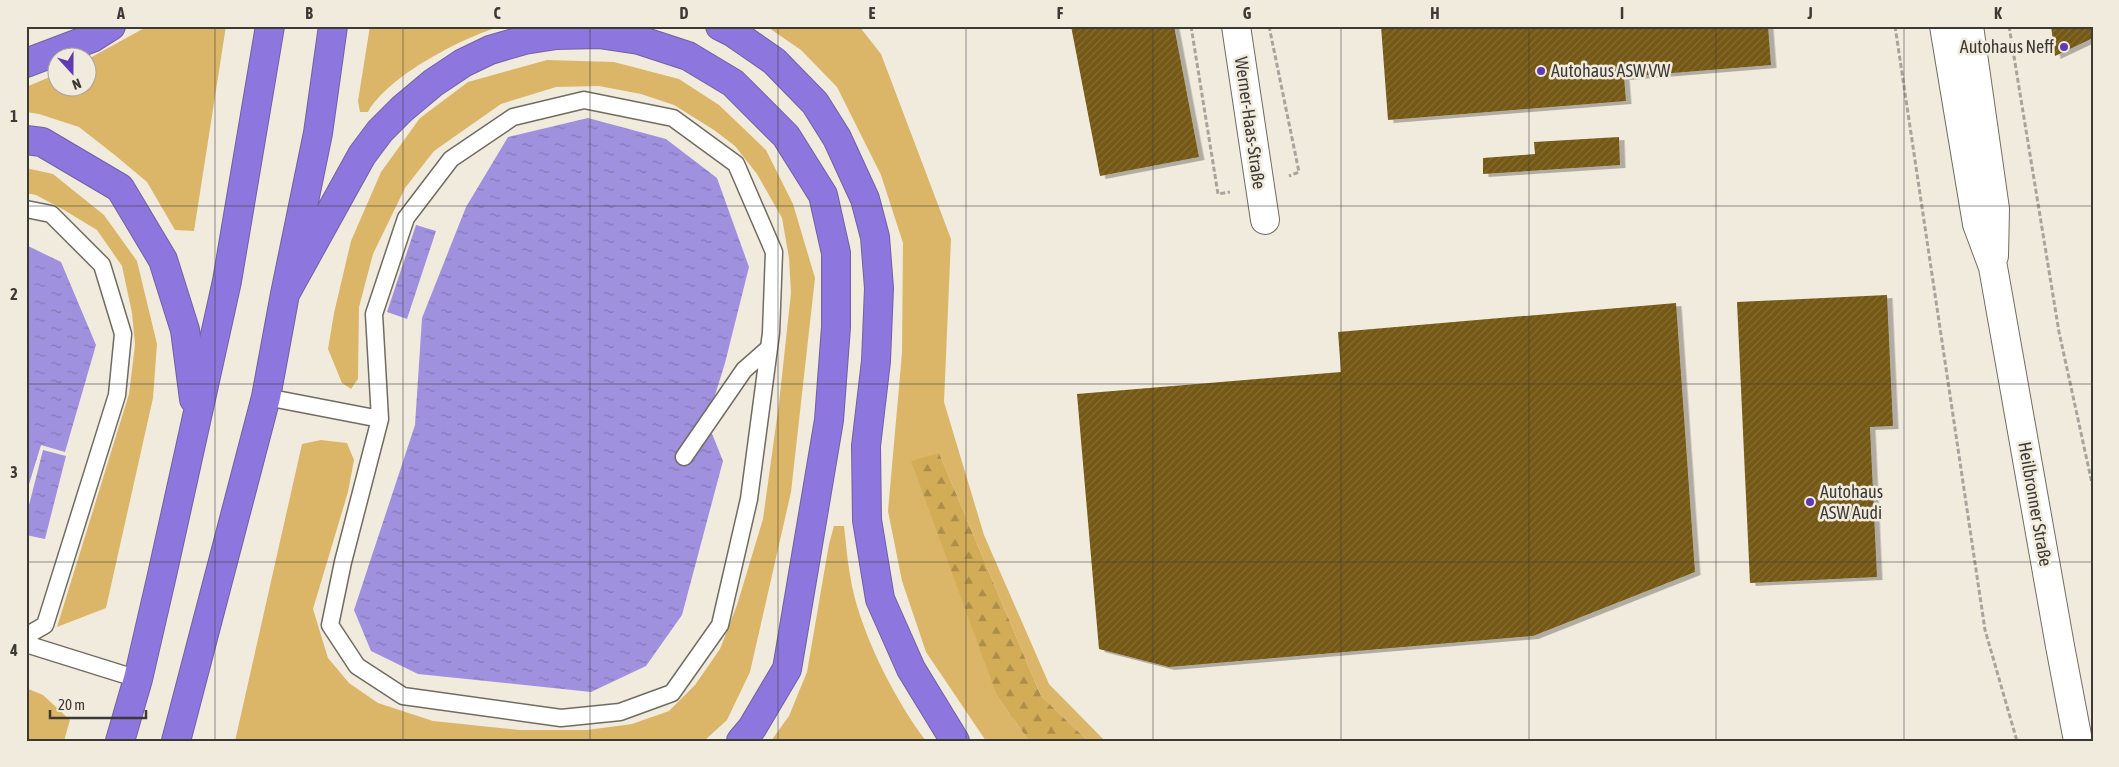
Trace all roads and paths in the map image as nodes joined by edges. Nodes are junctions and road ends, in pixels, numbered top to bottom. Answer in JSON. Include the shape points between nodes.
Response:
{"nodes":[{"id":1,"x":111,"y":26,"type":"edge"},
{"id":2,"x":270,"y":26,"type":"edge"},
{"id":3,"x":333,"y":26,"type":"edge"},
{"id":4,"x":720,"y":26,"type":"edge"},
{"id":5,"x":1236,"y":26,"type":"edge"},
{"id":6,"x":1895,"y":26,"type":"edge"},
{"id":7,"x":1944,"y":26,"type":"edge"},
{"id":8,"x":1969,"y":26,"type":"edge"},
{"id":9,"x":1983,"y":26,"type":"edge"},
{"id":10,"x":2009,"y":26,"type":"edge"},
{"id":11,"x":26,"y":63,"type":"edge"},
{"id":12,"x":1985,"y":136,"type":"junction"},
{"id":13,"x":26,"y":140,"type":"edge"},
{"id":14,"x":26,"y":209,"type":"edge"},
{"id":15,"x":1265,"y":220,"type":"dead end"},
{"id":16,"x":1993,"y":267,"type":"junction"},
{"id":17,"x":285,"y":294,"type":"junction"},
{"id":18,"x":769,"y":348,"type":"junction"},
{"id":19,"x":266,"y":397,"type":"junction"},
{"id":20,"x":380,"y":419,"type":"junction"},
{"id":21,"x":197,"y":420,"type":"junction"},
{"id":22,"x":684,"y":457,"type":"dead end"},
{"id":23,"x":2093,"y":488,"type":"edge"},
{"id":24,"x":26,"y":636,"type":"edge"},
{"id":25,"x":26,"y":644,"type":"edge"},
{"id":26,"x":138,"y":679,"type":"junction"},
{"id":27,"x":120,"y":741,"type":"edge"},
{"id":28,"x":176,"y":741,"type":"edge"},
{"id":29,"x":741,"y":741,"type":"edge"},
{"id":30,"x":955,"y":741,"type":"edge"},
{"id":31,"x":2017,"y":741,"type":"edge"},
{"id":32,"x":2078,"y":741,"type":"edge"}],
"edges":[{"from":1,"to":11,"type":"highway","via":[[92,38]]},
{"from":2,"to":21,"type":"highway","via":[[227,281]]},
{"from":3,"to":17,"type":"highway","via":[[318,133]]},
{"from":4,"to":30,"type":"highway","via":[[774,61],[815,103],[837,138],[865,199],[875,237],[879,288],[876,361],[866,446],[867,520],[880,599],[910,669]]},
{"from":5,"to":15,"type":"main road","name":"Werner-Haas-Straße"},
{"from":6,"to":31,"type":"path","via":[[1984,630]]},
{"from":7,"to":16,"type":"main road","name":"Heilbronner Straße","via":[[1977,224]]},
{"from":8,"to":12,"type":"main road","name":"Heilbronner Straße"},
{"from":9,"to":12,"type":"main road"},
{"from":10,"to":23,"type":"path","via":[[2059,332]]},
{"from":12,"to":16,"type":"main road","name":"Heilbronner Straße","via":[[1996,209]]},
{"from":13,"to":21,"type":"highway","via":[[42,142],[120,188],[163,260],[185,330]]},
{"from":14,"to":24,"type":"lane","via":[[51,214],[102,264],[123,334],[117,395],[45,625]]},
{"from":16,"to":32,"type":"main road","name":"Heilbronner Straße"},
{"from":17,"to":19,"type":"highway"},
{"from":17,"to":29,"type":"highway","via":[[362,155],[380,131],[433,83],[490,50],[556,34],[599,34],[639,40],[688,56],[733,83],[786,136],[824,195],[836,253],[836,327],[829,420],[787,668]]},
{"from":18,"to":20,"type":"lane","via":[[774,252],[736,164],[673,118],[584,100],[513,117],[451,160],[406,218],[374,314]]},
{"from":18,"to":20,"type":"lane","via":[[749,499],[720,625],[672,693],[620,712],[561,718],[403,696],[357,666],[330,625]]},
{"from":18,"to":22,"type":"lane","via":[[744,370]]},
{"from":19,"to":20,"type":"lane"},
{"from":19,"to":28,"type":"highway"},
{"from":21,"to":26,"type":"highway"},
{"from":25,"to":26,"type":"lane"},
{"from":26,"to":27,"type":"highway"}]}
